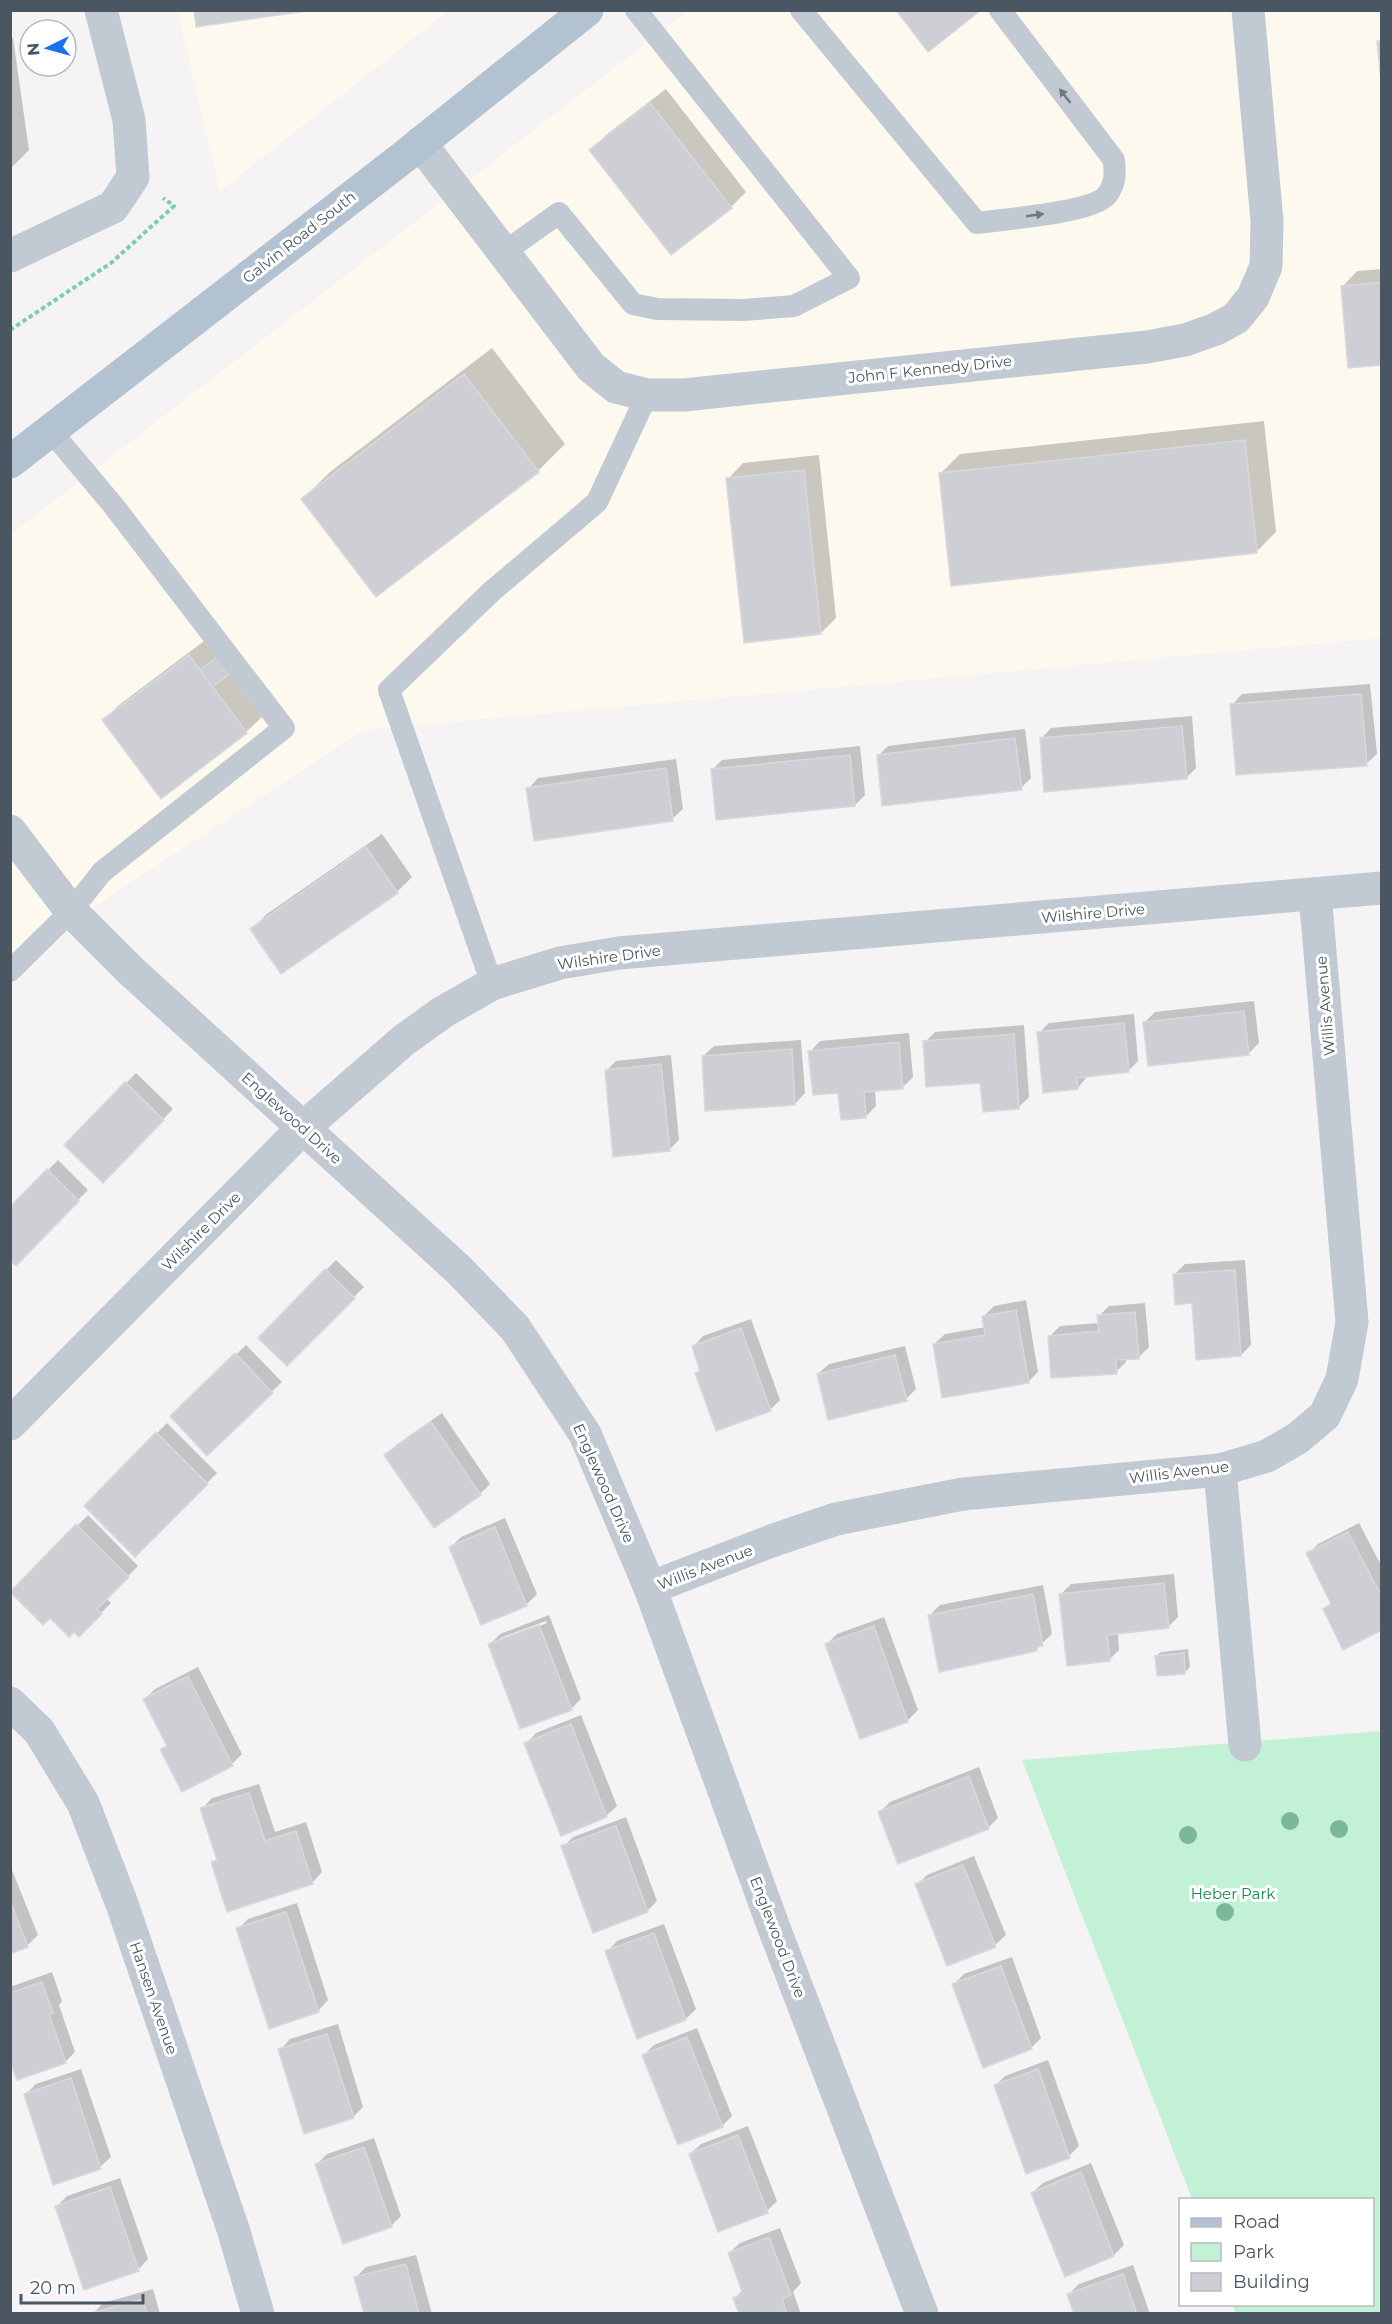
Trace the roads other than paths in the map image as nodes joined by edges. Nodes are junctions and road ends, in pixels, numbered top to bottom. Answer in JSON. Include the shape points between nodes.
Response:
{"nodes":[{"id":1,"x":101,"y":10,"type":"edge"},
{"id":2,"x":587,"y":10,"type":"edge"},
{"id":3,"x":636,"y":10,"type":"edge"},
{"id":4,"x":801,"y":10,"type":"edge"},
{"id":5,"x":1000,"y":10,"type":"edge"},
{"id":6,"x":1248,"y":10,"type":"edge"},
{"id":7,"x":420,"y":143,"type":"junction"},
{"id":8,"x":504,"y":253,"type":"junction"},
{"id":9,"x":10,"y":256,"type":"edge"},
{"id":10,"x":647,"y":395,"type":"junction"},
{"id":11,"x":50,"y":430,"type":"junction"},
{"id":12,"x":10,"y":462,"type":"edge"},
{"id":13,"x":10,"y":831,"type":"edge"},
{"id":14,"x":1382,"y":888,"type":"edge"},
{"id":15,"x":1315,"y":894,"type":"junction"},
{"id":16,"x":71,"y":910,"type":"junction"},
{"id":17,"x":10,"y":970,"type":"edge"},
{"id":18,"x":492,"y":984,"type":"junction"},
{"id":19,"x":303,"y":1128,"type":"junction"},
{"id":20,"x":10,"y":1424,"type":"edge"},
{"id":21,"x":1220,"y":1470,"type":"junction"},
{"id":22,"x":650,"y":1588,"type":"junction"},
{"id":23,"x":10,"y":1703,"type":"edge"},
{"id":24,"x":1245,"y":1745,"type":"dead end"},
{"id":25,"x":258,"y":2313,"type":"edge"},
{"id":26,"x":922,"y":2313,"type":"edge"}],
"edges":[{"from":1,"to":9,"type":"street","via":[[129,120],[133,177],[113,207]]},
{"from":2,"to":7,"type":"main road","name":"Galvin Road South"},
{"from":3,"to":8,"type":"lane","via":[[849,278],[794,306],[657,309],[633,304],[559,213]]},
{"from":4,"to":5,"type":"lane","one_way":true,"via":[[977,223],[1086,207],[1106,197],[1116,181],[1114,160]]},
{"from":6,"to":10,"type":"street","name":"John F Kennedy Drive","via":[[1267,221],[1266,266],[1253,297],[1236,318],[1185,340],[1147,347]]},
{"from":7,"to":8,"type":"street","name":"John F Kennedy Drive"},
{"from":7,"to":11,"type":"main road","name":"Galvin Road South"},
{"from":8,"to":10,"type":"street","name":"John F Kennedy Drive","via":[[591,368],[616,387]]},
{"from":10,"to":18,"type":"lane","via":[[597,502],[491,592],[389,690]]},
{"from":11,"to":12,"type":"main road","name":"Galvin Road South"},
{"from":11,"to":16,"type":"lane","via":[[113,505],[284,728],[102,872]]},
{"from":13,"to":16,"type":"street","name":"Englewood Drive"},
{"from":14,"to":15,"type":"street","name":"Wilshire Drive"},
{"from":15,"to":18,"type":"street","name":"Wilshire Drive","via":[[619,953],[560,963]]},
{"from":15,"to":21,"type":"street","name":"Willis Avenue","via":[[1352,1322],[1342,1379],[1325,1415],[1298,1438],[1267,1456]]},
{"from":16,"to":17,"type":"lane"},
{"from":16,"to":19,"type":"street","name":"Englewood Drive","via":[[130,970]]},
{"from":18,"to":19,"type":"street","name":"Wilshire Drive","via":[[404,1040]]},
{"from":19,"to":20,"type":"street","name":"Wilshire Drive"},
{"from":19,"to":22,"type":"street","name":"Englewood Drive","via":[[459,1270],[515,1328],[585,1434]]},
{"from":21,"to":22,"type":"street","name":"Willis Avenue","via":[[963,1494],[836,1519]]},
{"from":21,"to":24,"type":"street"},
{"from":22,"to":26,"type":"street","name":"Englewood Drive","via":[[774,1928]]},
{"from":23,"to":25,"type":"street","name":"Hansen Avenue","via":[[39,1731],[83,1803],[130,1926]]}]}
